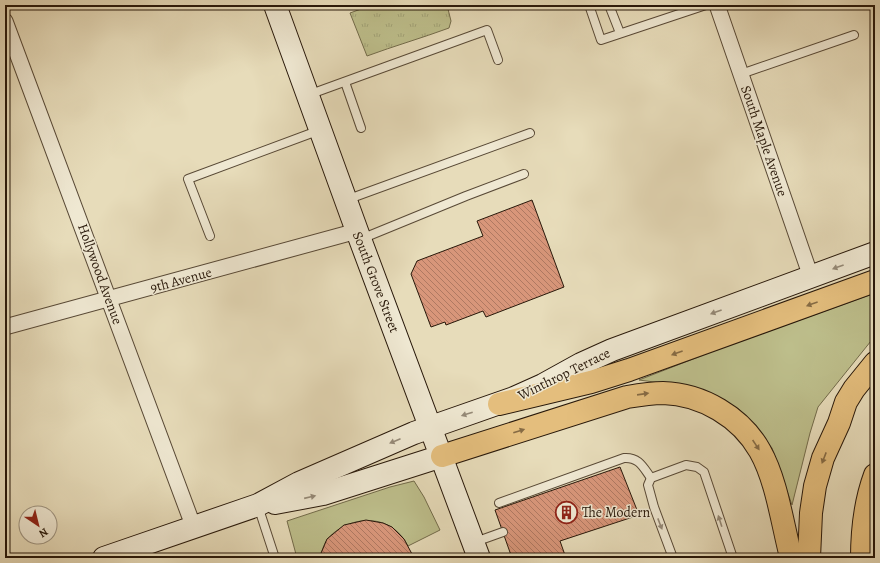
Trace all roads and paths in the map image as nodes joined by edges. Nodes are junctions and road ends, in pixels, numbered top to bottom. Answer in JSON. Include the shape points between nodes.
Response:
{"nodes":[{"id":1,"x":275,"y":5,"type":"edge"},
{"id":2,"x":589,"y":5,"type":"edge"},
{"id":3,"x":609,"y":5,"type":"edge"},
{"id":4,"x":706,"y":5,"type":"edge"},
{"id":5,"x":717,"y":5,"type":"edge"},
{"id":6,"x":5,"y":21,"type":"edge"},
{"id":7,"x":620,"y":33,"type":"junction"},
{"id":8,"x":854,"y":35,"type":"dead end"},
{"id":9,"x":498,"y":60,"type":"dead end"},
{"id":10,"x":741,"y":74,"type":"junction"},
{"id":11,"x":345,"y":82,"type":"junction"},
{"id":12,"x":308,"y":95,"type":"junction"},
{"id":13,"x":361,"y":128,"type":"dead end"},
{"id":14,"x":320,"y":130,"type":"junction"},
{"id":15,"x":530,"y":133,"type":"dead end"},
{"id":16,"x":524,"y":174,"type":"dead end"},
{"id":17,"x":346,"y":200,"type":"junction"},
{"id":18,"x":210,"y":236,"type":"dead end"},
{"id":19,"x":359,"y":236,"type":"junction"},
{"id":20,"x":875,"y":253,"type":"edge"},
{"id":21,"x":811,"y":277,"type":"junction"},
{"id":22,"x":875,"y":281,"type":"edge"},
{"id":23,"x":109,"y":299,"type":"junction"},
{"id":24,"x":5,"y":328,"type":"edge"},
{"id":25,"x":875,"y":363,"type":"edge"},
{"id":26,"x":875,"y":384,"type":"edge"},
{"id":27,"x":499,"y":404,"type":"junction"},
{"id":28,"x":839,"y":423,"type":"junction"},
{"id":29,"x":431,"y":426,"type":"junction"},
{"id":30,"x":442,"y":456,"type":"junction"},
{"id":31,"x":875,"y":475,"type":"edge"},
{"id":32,"x":651,"y":478,"type":"junction"},
{"id":33,"x":875,"y":499,"type":"edge"},
{"id":34,"x":499,"y":503,"type":"dead end"},
{"id":35,"x":258,"y":505,"type":"junction"},
{"id":36,"x":864,"y":519,"type":"junction"},
{"id":37,"x":194,"y":528,"type":"junction"},
{"id":38,"x":503,"y":532,"type":"dead end"},
{"id":39,"x":477,"y":550,"type":"edge"},
{"id":40,"x":104,"y":558,"type":"edge"},
{"id":41,"x":274,"y":558,"type":"edge"},
{"id":42,"x":674,"y":558,"type":"edge"},
{"id":43,"x":733,"y":558,"type":"edge"},
{"id":44,"x":792,"y":558,"type":"edge"},
{"id":45,"x":809,"y":558,"type":"edge"},
{"id":46,"x":862,"y":558,"type":"edge"}],
"edges":[{"from":1,"to":12,"type":"main road","name":"South Grove Street"},
{"from":2,"to":7,"type":"lane","via":[[601,40]]},
{"from":3,"to":7,"type":"lane"},
{"from":4,"to":7,"type":"lane"},
{"from":5,"to":10,"type":"street","name":"South Maple Avenue"},
{"from":6,"to":23,"type":"street","name":"Hollywood Avenue"},
{"from":8,"to":10,"type":"lane"},
{"from":9,"to":11,"type":"lane","via":[[487,30]]},
{"from":10,"to":21,"type":"street","name":"South Maple Avenue"},
{"from":11,"to":12,"type":"lane"},
{"from":11,"to":13,"type":"lane"},
{"from":12,"to":14,"type":"main road","name":"South Grove Street"},
{"from":14,"to":17,"type":"main road","name":"South Grove Street"},
{"from":14,"to":18,"type":"lane","via":[[188,179]]},
{"from":15,"to":17,"type":"lane"},
{"from":16,"to":19,"type":"lane"},
{"from":17,"to":19,"type":"main road","name":"South Grove Street"},
{"from":19,"to":23,"type":"street","name":"9th Avenue"},
{"from":19,"to":29,"type":"main road","name":"South Grove Street"},
{"from":20,"to":21,"type":"main road","name":"Winthrop Terrace","one_way":true},
{"from":21,"to":27,"type":"main road","name":"Winthrop Terrace","one_way":true,"via":[[612,350],[529,392]]},
{"from":22,"to":27,"type":"highway","one_way":true,"via":[[622,372]]},
{"from":23,"to":24,"type":"street","name":"9th Avenue"},
{"from":23,"to":37,"type":"street","name":"Hollywood Avenue"},
{"from":25,"to":28,"type":"highway","via":[[846,402]]},
{"from":26,"to":28,"type":"highway","via":[[855,412]]},
{"from":27,"to":29,"type":"main road","name":"Winthrop Terrace","one_way":true},
{"from":28,"to":45,"type":"highway","one_way":true,"via":[[823,458],[815,486]]},
{"from":29,"to":30,"type":"main road","name":"South Grove Street"},
{"from":29,"to":35,"type":"main road","name":"Winthrop Terrace","one_way":true,"via":[[316,475]]},
{"from":35,"to":30,"type":"main road","name":"Winthrop Terrace","one_way":true,"via":[[323,494]]},
{"from":30,"to":39,"type":"main road","name":"South Grove Street"},
{"from":30,"to":44,"type":"highway","one_way":true,"via":[[627,397],[652,393],[688,397],[709,404],[729,417],[747,433],[760,451],[772,482]]},
{"from":31,"to":36,"type":"highway"},
{"from":32,"to":34,"type":"lane","via":[[637,460],[632,457],[624,458]]},
{"from":32,"to":42,"type":"lane","one_way":true,"via":[[648,485],[654,507]]},
{"from":43,"to":32,"type":"lane","one_way":true,"via":[[704,472],[697,467],[686,465]]},
{"from":33,"to":36,"type":"highway"},
{"from":35,"to":37,"type":"main road","name":"Winthrop Terrace"},
{"from":35,"to":41,"type":"lane"},
{"from":36,"to":46,"type":"highway"},
{"from":37,"to":40,"type":"main road","name":"Winthrop Terrace"},
{"from":38,"to":39,"type":"lane"}]}
